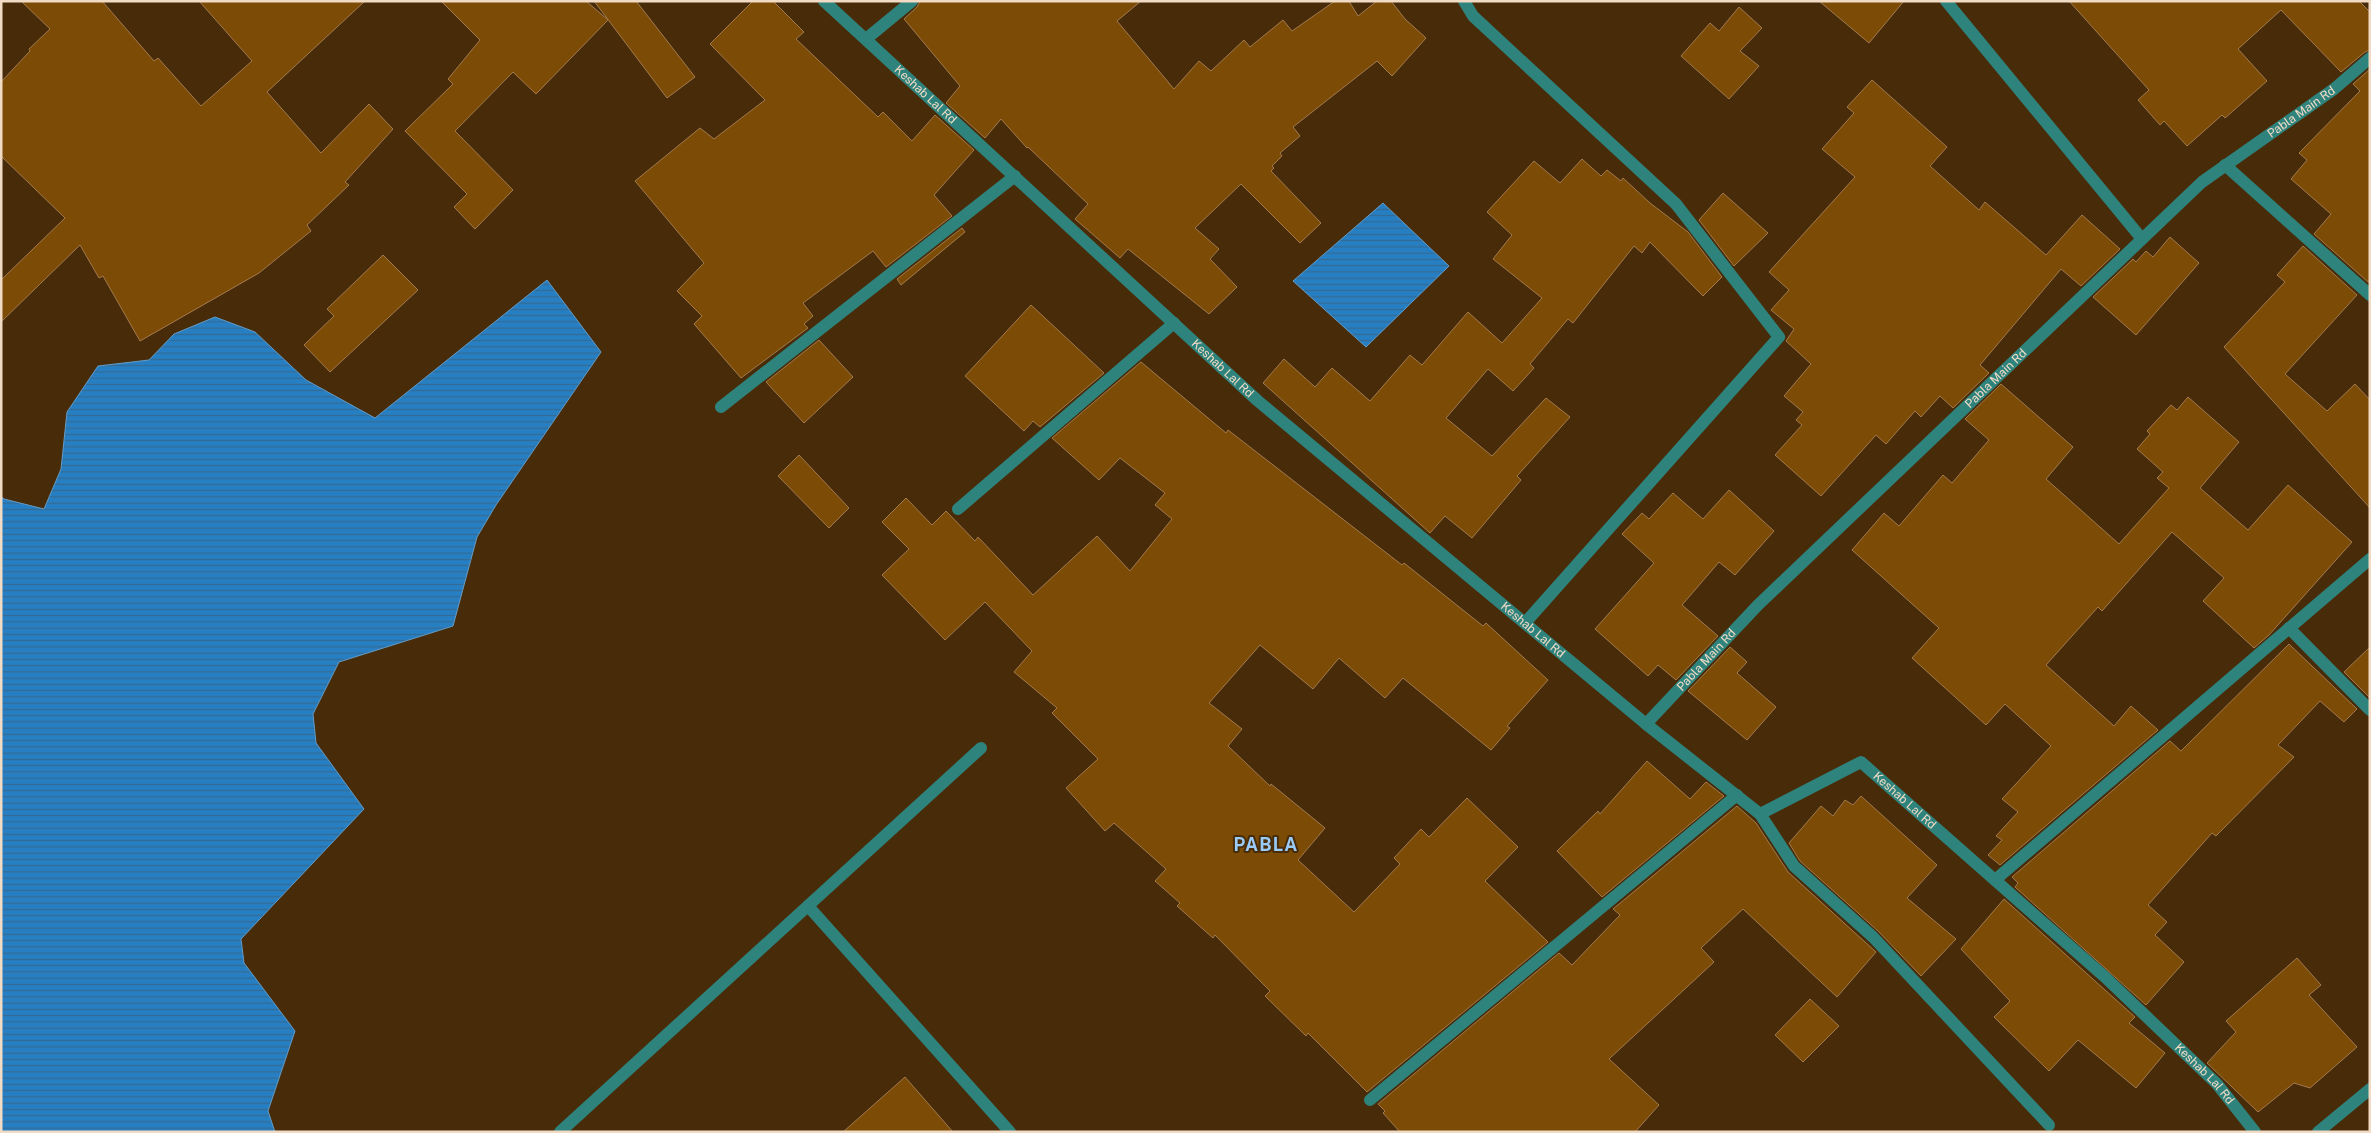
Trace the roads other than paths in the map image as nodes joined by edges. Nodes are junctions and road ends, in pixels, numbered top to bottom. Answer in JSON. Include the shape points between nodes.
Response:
{"nodes":[{"id":1,"x":824,"y":1,"type":"edge"},
{"id":2,"x":912,"y":1,"type":"edge"},
{"id":3,"x":1464,"y":1,"type":"edge"},
{"id":4,"x":1946,"y":1,"type":"edge"},
{"id":5,"x":866,"y":39,"type":"junction"},
{"id":6,"x":2370,"y":58,"type":"edge"},
{"id":7,"x":2225,"y":165,"type":"junction"},
{"id":8,"x":1015,"y":176,"type":"junction"},
{"id":9,"x":2142,"y":239,"type":"junction"},
{"id":10,"x":2370,"y":295,"type":"edge"},
{"id":11,"x":1174,"y":323,"type":"junction"},
{"id":12,"x":721,"y":407,"type":"dead end"},
{"id":13,"x":958,"y":509,"type":"dead end"},
{"id":14,"x":2370,"y":559,"type":"edge"},
{"id":15,"x":1525,"y":623,"type":"junction"},
{"id":16,"x":2289,"y":628,"type":"junction"},
{"id":17,"x":2370,"y":710,"type":"edge"},
{"id":18,"x":1646,"y":724,"type":"junction"},
{"id":19,"x":981,"y":748,"type":"dead end"},
{"id":20,"x":1737,"y":796,"type":"junction"},
{"id":21,"x":1760,"y":814,"type":"junction"},
{"id":22,"x":1995,"y":880,"type":"junction"},
{"id":23,"x":808,"y":906,"type":"junction"},
{"id":24,"x":2370,"y":1089,"type":"edge"},
{"id":25,"x":1370,"y":1100,"type":"dead end"},
{"id":26,"x":2049,"y":1125,"type":"dead end"},
{"id":27,"x":560,"y":1132,"type":"edge"},
{"id":28,"x":1010,"y":1132,"type":"edge"},
{"id":29,"x":2255,"y":1132,"type":"edge"},
{"id":30,"x":2318,"y":1132,"type":"edge"}],
"edges":[{"from":1,"to":5,"type":"street","name":"Keshab Lal Rd"},
{"from":2,"to":5,"type":"street"},
{"from":3,"to":15,"type":"street","via":[[1473,16],[1676,204],[1779,337]]},
{"from":4,"to":9,"type":"street"},
{"from":5,"to":8,"type":"street","name":"Keshab Lal Rd"},
{"from":6,"to":7,"type":"street","name":"Pabla Main Rd","via":[[2334,90]]},
{"from":7,"to":9,"type":"street","name":"Pabla Main Rd","via":[[2202,182]]},
{"from":7,"to":10,"type":"street"},
{"from":8,"to":11,"type":"street","name":"Keshab Lal Rd"},
{"from":8,"to":12,"type":"street"},
{"from":9,"to":18,"type":"street","name":"Pabla Main Rd","via":[[1758,605]]},
{"from":11,"to":13,"type":"street"},
{"from":11,"to":15,"type":"street","name":"Keshab Lal Rd","via":[[1258,401]]},
{"from":14,"to":16,"type":"street"},
{"from":15,"to":18,"type":"street","name":"Keshab Lal Rd"},
{"from":16,"to":17,"type":"street"},
{"from":16,"to":22,"type":"street"},
{"from":18,"to":20,"type":"street","name":"Keshab Lal Rd"},
{"from":19,"to":23,"type":"street"},
{"from":20,"to":21,"type":"street","name":"Keshab Lal Rd"},
{"from":20,"to":25,"type":"street"},
{"from":21,"to":22,"type":"street","name":"Keshab Lal Rd","via":[[1861,762]]},
{"from":21,"to":26,"type":"street","via":[[1794,866],[1873,937]]},
{"from":22,"to":29,"type":"street","name":"Keshab Lal Rd","via":[[2106,977],[2216,1084]]},
{"from":23,"to":27,"type":"street"},
{"from":23,"to":28,"type":"street"},
{"from":24,"to":30,"type":"street"}]}
